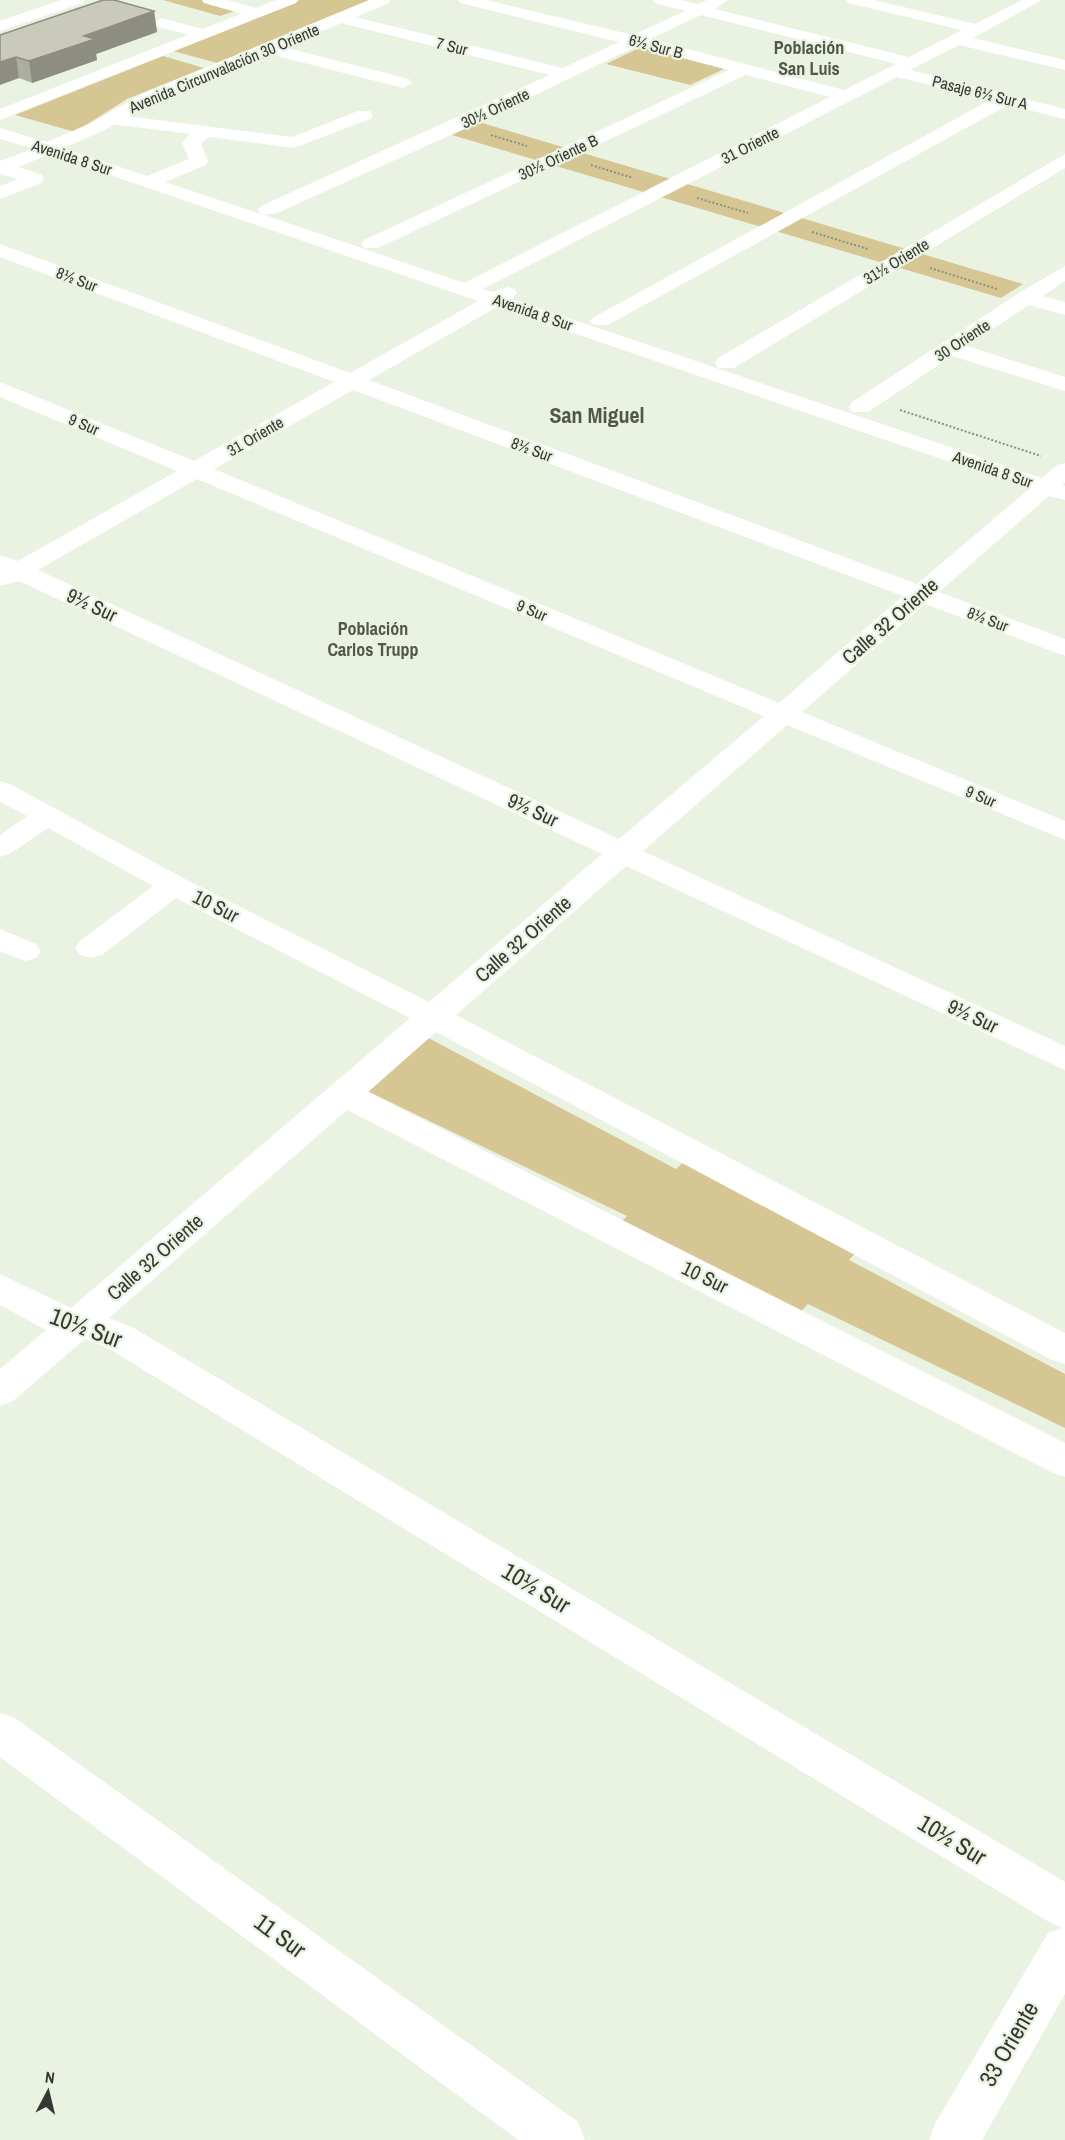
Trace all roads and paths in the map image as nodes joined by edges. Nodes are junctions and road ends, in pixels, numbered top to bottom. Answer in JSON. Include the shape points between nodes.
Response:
{"nodes":[{"id":1,"x":77,"y":0,"type":"edge"},
{"id":2,"x":210,"y":0,"type":"edge"},
{"id":3,"x":290,"y":0,"type":"edge"},
{"id":4,"x":383,"y":0,"type":"edge"},
{"id":5,"x":466,"y":0,"type":"edge"},
{"id":6,"x":661,"y":0,"type":"edge"},
{"id":7,"x":720,"y":0,"type":"edge"},
{"id":8,"x":855,"y":0,"type":"edge"},
{"id":9,"x":1034,"y":0,"type":"edge"},
{"id":10,"x":701,"y":9,"type":"junction"},
{"id":11,"x":257,"y":13,"type":"junction"},
{"id":12,"x":339,"y":18,"type":"junction"},
{"id":13,"x":161,"y":23,"type":"dead end"},
{"id":14,"x":0,"y":26,"type":"edge"},
{"id":15,"x":977,"y":29,"type":"junction"},
{"id":16,"x":206,"y":34,"type":"junction"},
{"id":17,"x":957,"y":39,"type":"junction"},
{"id":18,"x":637,"y":41,"type":"junction"},
{"id":19,"x":267,"y":48,"type":"junction"},
{"id":20,"x":912,"y":63,"type":"junction"},
{"id":21,"x":1063,"y":63,"type":"edge"},
{"id":22,"x":745,"y":69,"type":"junction"},
{"id":23,"x":895,"y":71,"type":"junction"},
{"id":24,"x":566,"y":74,"type":"junction"},
{"id":25,"x":403,"y":82,"type":"dead end"},
{"id":26,"x":846,"y":96,"type":"junction"},
{"id":27,"x":1006,"y":99,"type":"junction"},
{"id":28,"x":1065,"y":114,"type":"edge"},
{"id":29,"x":0,"y":115,"type":"edge"},
{"id":30,"x":364,"y":115,"type":"dead end"},
{"id":31,"x":111,"y":118,"type":"junction"},
{"id":32,"x":0,"y":120,"type":"edge"},
{"id":33,"x":458,"y":125,"type":"junction"},
{"id":34,"x":205,"y":131,"type":"junction"},
{"id":35,"x":0,"y":133,"type":"edge"},
{"id":36,"x":56,"y":145,"type":"junction"},
{"id":37,"x":559,"y":156,"type":"junction"},
{"id":38,"x":1065,"y":160,"type":"edge"},
{"id":39,"x":1,"y":168,"type":"edge"},
{"id":40,"x":157,"y":179,"type":"junction"},
{"id":41,"x":666,"y":188,"type":"junction"},
{"id":42,"x":0,"y":193,"type":"edge"},
{"id":43,"x":268,"y":210,"type":"junction"},
{"id":44,"x":780,"y":223,"type":"junction"},
{"id":45,"x":371,"y":244,"type":"junction"},
{"id":46,"x":0,"y":250,"type":"edge"},
{"id":47,"x":900,"y":259,"type":"junction"},
{"id":48,"x":1065,"y":272,"type":"edge"},
{"id":49,"x":488,"y":290,"type":"junction"},
{"id":50,"x":1026,"y":297,"type":"junction"},
{"id":51,"x":1065,"y":309,"type":"edge"},
{"id":52,"x":601,"y":321,"type":"junction"},
{"id":53,"x":950,"y":348,"type":"junction"},
{"id":54,"x":726,"y":363,"type":"junction"},
{"id":55,"x":351,"y":381,"type":"junction"},
{"id":56,"x":1065,"y":384,"type":"edge"},
{"id":57,"x":0,"y":389,"type":"edge"},
{"id":58,"x":860,"y":407,"type":"junction"},
{"id":59,"x":195,"y":470,"type":"junction"},
{"id":60,"x":1060,"y":480,"type":"edge"},
{"id":61,"x":6,"y":571,"type":"edge"},
{"id":62,"x":921,"y":594,"type":"junction"},
{"id":63,"x":1065,"y":648,"type":"edge"},
{"id":64,"x":783,"y":714,"type":"junction"},
{"id":65,"x":0,"y":790,"type":"edge"},
{"id":66,"x":47,"y":816,"type":"junction"},
{"id":67,"x":1065,"y":831,"type":"edge"},
{"id":68,"x":0,"y":848,"type":"edge"},
{"id":69,"x":623,"y":852,"type":"junction"},
{"id":70,"x":174,"y":885,"type":"junction"},
{"id":71,"x":91,"y":948,"type":"dead end"},
{"id":72,"x":434,"y":1017,"type":"junction"},
{"id":73,"x":1065,"y":1059,"type":"edge"},
{"id":74,"x":344,"y":1094,"type":"junction"},
{"id":75,"x":0,"y":1288,"type":"edge"},
{"id":76,"x":78,"y":1324,"type":"junction"},
{"id":77,"x":1065,"y":1350,"type":"edge"},
{"id":78,"x":0,"y":1392,"type":"edge"},
{"id":79,"x":1065,"y":1461,"type":"edge"},
{"id":80,"x":0,"y":1732,"type":"edge"},
{"id":81,"x":1065,"y":1908,"type":"edge"},
{"id":82,"x":1065,"y":1949,"type":"edge"},
{"id":83,"x":560,"y":2140,"type":"edge"},
{"id":84,"x":954,"y":2140,"type":"edge"}],
"edges":[{"from":1,"to":14,"type":"street"},
{"from":2,"to":11,"type":"street"},
{"from":3,"to":11,"type":"street","name":"Avenida Circunvalación 30 Oriente"},
{"from":4,"to":12,"type":"street","name":"Avenida Circunvalación 30 Oriente"},
{"from":5,"to":18,"type":"street","name":"6½ Sur B"},
{"from":6,"to":10,"type":"street"},
{"from":7,"to":10,"type":"street","name":"30½ Oriente"},
{"from":8,"to":15,"type":"street"},
{"from":9,"to":15,"type":"street","name":"31 Oriente"},
{"from":10,"to":18,"type":"street","name":"30½ Oriente"},
{"from":10,"to":20,"type":"street"},
{"from":11,"to":16,"type":"street","name":"Avenida Circunvalación 30 Oriente"},
{"from":12,"to":19,"type":"street","name":"Avenida Circunvalación 30 Oriente"},
{"from":12,"to":24,"type":"street","name":"7 Sur"},
{"from":13,"to":16,"type":"street"},
{"from":15,"to":17,"type":"street","name":"31 Oriente"},
{"from":16,"to":29,"type":"street","name":"Avenida Circunvalación 30 Oriente"},
{"from":17,"to":20,"type":"street","name":"31 Oriente"},
{"from":17,"to":21,"type":"street"},
{"from":18,"to":22,"type":"street","name":"6½ Sur B"},
{"from":18,"to":24,"type":"street","name":"30½ Oriente"},
{"from":19,"to":25,"type":"street"},
{"from":19,"to":31,"type":"street","name":"Avenida Circunvalación 30 Oriente","via":[[156,94]]},
{"from":20,"to":23,"type":"street","name":"31 Oriente"},
{"from":22,"to":26,"type":"street","name":"6½ Sur B"},
{"from":22,"to":37,"type":"street","name":"30½ Oriente B"},
{"from":23,"to":26,"type":"street","name":"31 Oriente"},
{"from":23,"to":27,"type":"street","name":"Pasaje 6½ Sur A"},
{"from":24,"to":33,"type":"street","name":"30½ Oriente"},
{"from":26,"to":41,"type":"street","name":"31 Oriente"},
{"from":27,"to":28,"type":"street","name":"Pasaje 6½ Sur A"},
{"from":27,"to":44,"type":"street"},
{"from":30,"to":34,"type":"street","via":[[294,143]]},
{"from":31,"to":34,"type":"street"},
{"from":31,"to":36,"type":"street","name":"Avenida Circunvalación 30 Oriente"},
{"from":32,"to":36,"type":"street","name":"Avenida 8 Sur"},
{"from":33,"to":37,"type":"path"},
{"from":33,"to":43,"type":"street","name":"30½ Oriente"},
{"from":34,"to":40,"type":"street","via":[[191,143],[199,162]]},
{"from":35,"to":36,"type":"street","name":"Avenida 8 Sur"},
{"from":36,"to":39,"type":"street","name":"Avenida Circunvalación 30 Oriente"},
{"from":36,"to":40,"type":"street","name":"Avenida 8 Sur"},
{"from":37,"to":41,"type":"path"},
{"from":37,"to":45,"type":"street","name":"30½ Oriente B"},
{"from":38,"to":47,"type":"street","name":"31½ Oriente"},
{"from":39,"to":42,"type":"street","via":[[35,179]]},
{"from":40,"to":43,"type":"street","name":"Avenida 8 Sur"},
{"from":40,"to":49,"type":"street","name":"Avenida 8 Sur"},
{"from":41,"to":44,"type":"path"},
{"from":41,"to":49,"type":"street","name":"31 Oriente"},
{"from":43,"to":45,"type":"street","name":"Avenida 8 Sur"},
{"from":44,"to":47,"type":"path"},
{"from":44,"to":52,"type":"street"},
{"from":45,"to":49,"type":"street","name":"Avenida 8 Sur"},
{"from":46,"to":55,"type":"street","name":"8½ Sur"},
{"from":47,"to":50,"type":"path"},
{"from":47,"to":54,"type":"street","name":"31½ Oriente"},
{"from":48,"to":50,"type":"street","name":"30 Oriente"},
{"from":49,"to":52,"type":"street","name":"Avenida 8 Sur"},
{"from":49,"to":55,"type":"street","name":"31 Oriente"},
{"from":49,"to":60,"type":"street","name":"Avenida 8 Sur"},
{"from":50,"to":51,"type":"street"},
{"from":50,"to":53,"type":"street","name":"30 Oriente"},
{"from":52,"to":54,"type":"street","name":"Avenida 8 Sur"},
{"from":53,"to":56,"type":"street"},
{"from":53,"to":58,"type":"street","name":"30 Oriente"},
{"from":54,"to":58,"type":"street","name":"Avenida 8 Sur"},
{"from":55,"to":59,"type":"street","name":"31 Oriente"},
{"from":55,"to":62,"type":"street","name":"8½ Sur"},
{"from":57,"to":59,"type":"street","name":"9 Sur"},
{"from":58,"to":60,"type":"street","name":"Avenida 8 Sur"},
{"from":59,"to":61,"type":"street","name":"31 Oriente"},
{"from":59,"to":64,"type":"street","name":"9 Sur"},
{"from":60,"to":62,"type":"street","name":"Calle 32 Oriente"},
{"from":61,"to":69,"type":"street","name":"9½ Sur"},
{"from":62,"to":63,"type":"street","name":"8½ Sur"},
{"from":62,"to":64,"type":"street","name":"Calle 32 Oriente"},
{"from":64,"to":67,"type":"street","name":"9 Sur"},
{"from":64,"to":69,"type":"street","name":"Calle 32 Oriente"},
{"from":65,"to":66,"type":"street","name":"10 Sur"},
{"from":66,"to":68,"type":"street"},
{"from":66,"to":70,"type":"street","name":"10 Sur"},
{"from":69,"to":72,"type":"street","name":"Calle 32 Oriente"},
{"from":69,"to":73,"type":"street","name":"9½ Sur"},
{"from":70,"to":71,"type":"street"},
{"from":70,"to":72,"type":"street","name":"10 Sur"},
{"from":72,"to":74,"type":"street","name":"Calle 32 Oriente"},
{"from":72,"to":77,"type":"street","name":"10 Sur"},
{"from":74,"to":76,"type":"street","name":"Calle 32 Oriente"},
{"from":74,"to":79,"type":"street","name":"10 Sur"},
{"from":75,"to":76,"type":"street","name":"10½ Sur","via":[[53,1318]]},
{"from":76,"to":78,"type":"street","name":"Calle 32 Oriente"},
{"from":76,"to":81,"type":"street","name":"10½ Sur","via":[[119,1337]]},
{"from":80,"to":83,"type":"street","name":"11 Sur"},
{"from":82,"to":84,"type":"street","name":"33 Oriente"}]}
